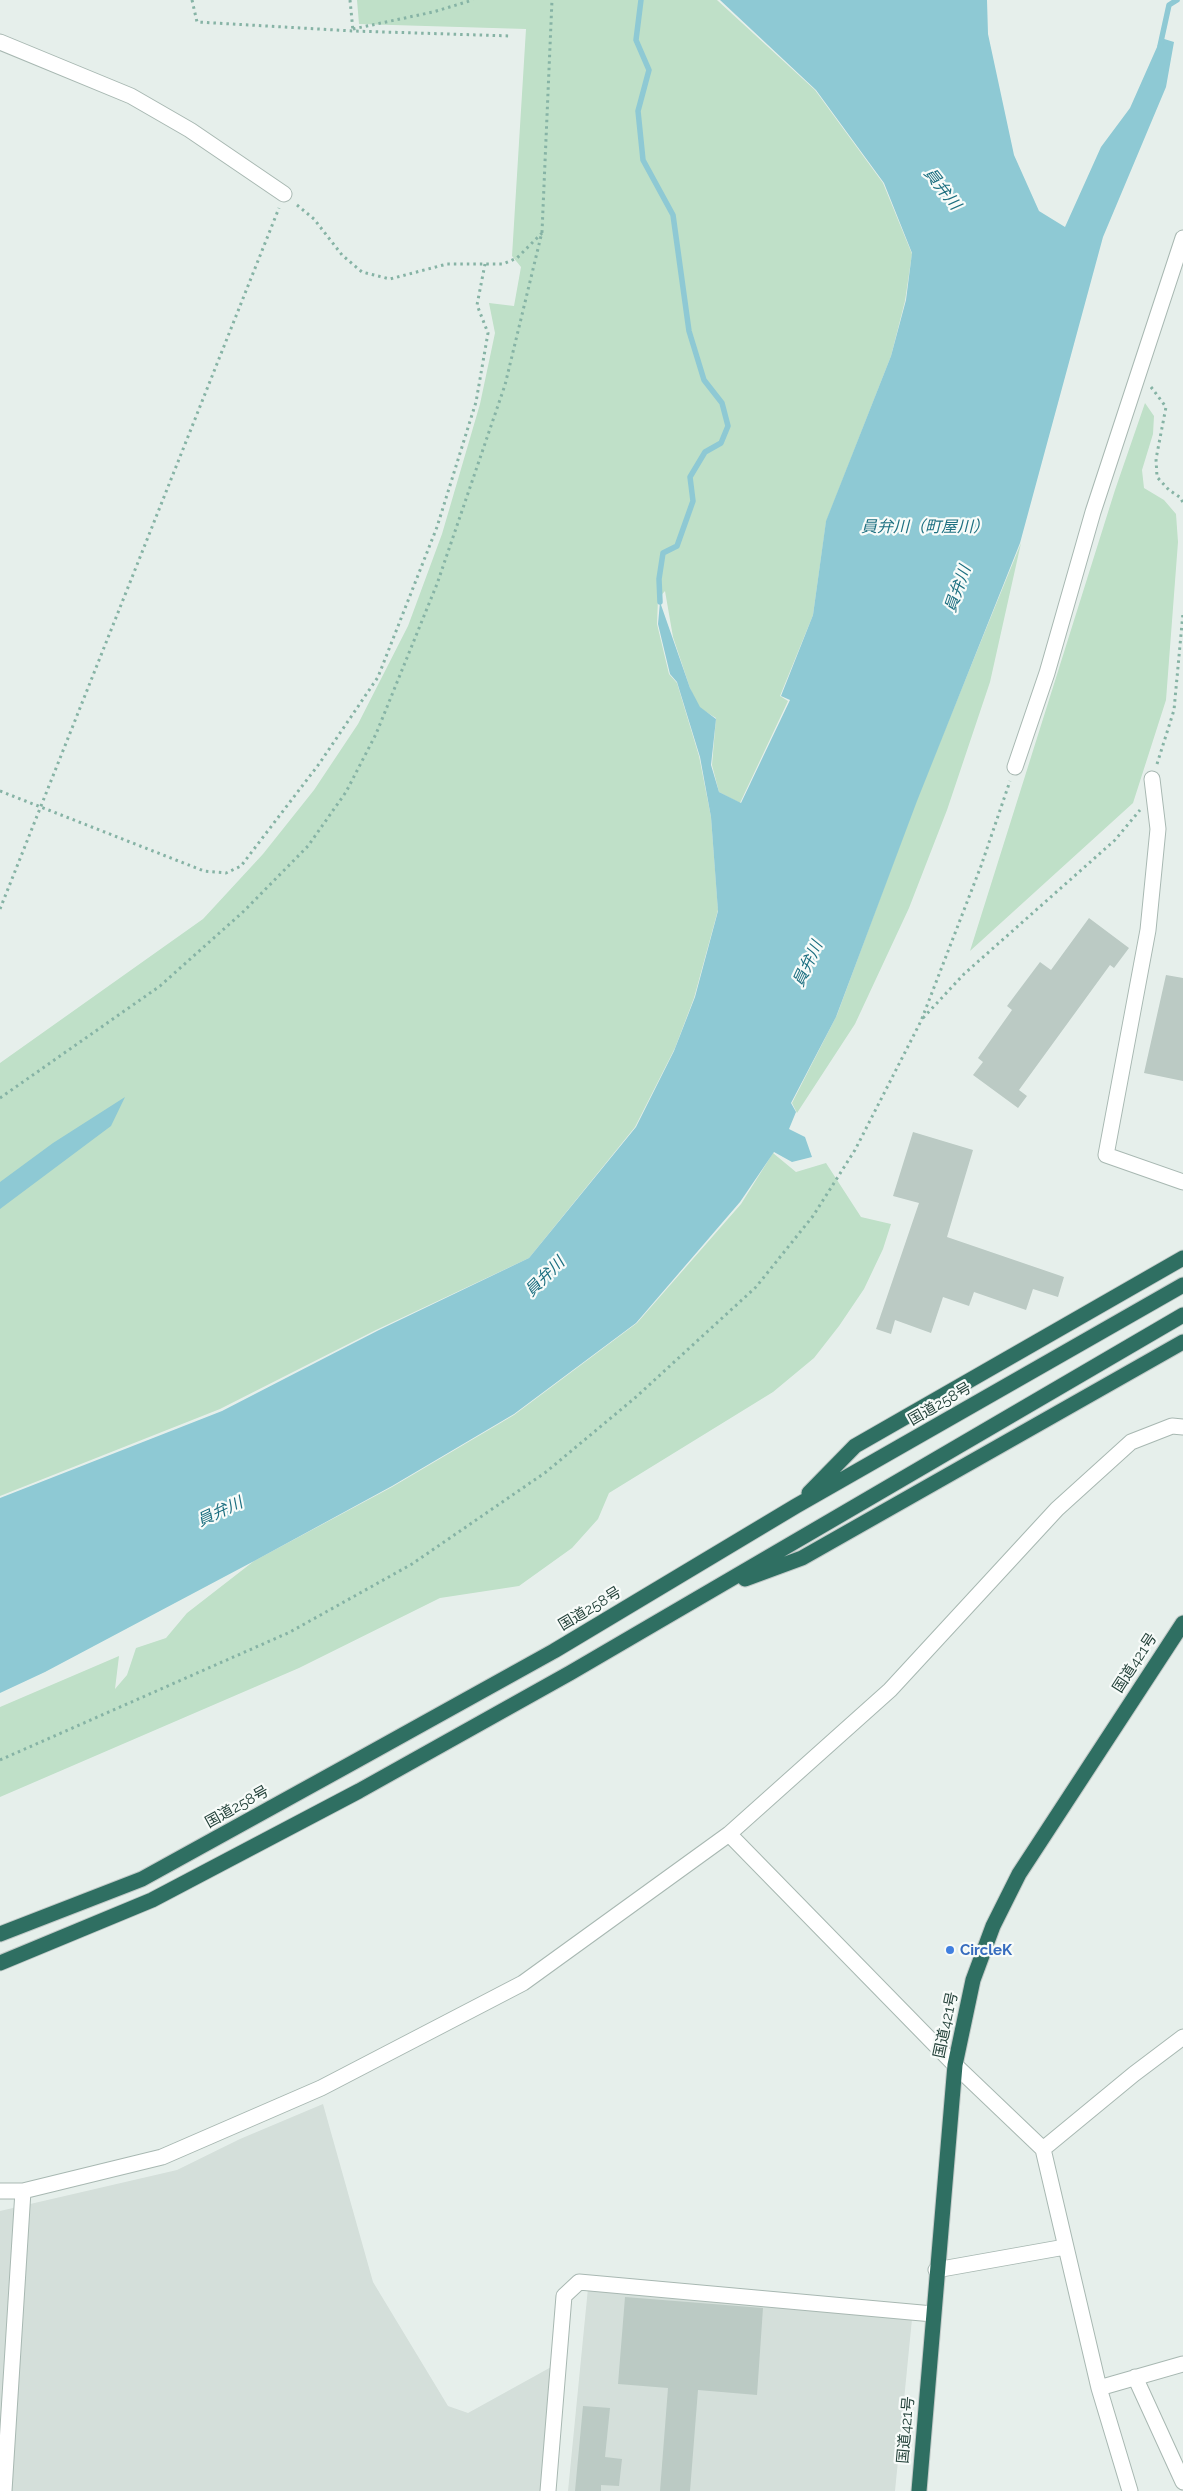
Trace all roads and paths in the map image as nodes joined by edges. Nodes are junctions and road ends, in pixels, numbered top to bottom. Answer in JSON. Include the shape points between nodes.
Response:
{"nodes":[{"id":1,"x":192,"y":0,"type":"edge"},
{"id":2,"x":350,"y":0,"type":"edge"},
{"id":3,"x":473,"y":0,"type":"edge"},
{"id":4,"x":552,"y":0,"type":"edge"},
{"id":5,"x":353,"y":30,"type":"junction"},
{"id":6,"x":511,"y":36,"type":"dead end"},
{"id":7,"x":0,"y":42,"type":"edge"},
{"id":8,"x":284,"y":194,"type":"junction"},
{"id":9,"x":542,"y":232,"type":"junction"},
{"id":10,"x":1183,"y":238,"type":"edge"},
{"id":11,"x":486,"y":264,"type":"junction"},
{"id":12,"x":1137,"y":380,"type":"junction"},
{"id":13,"x":1183,"y":503,"type":"edge"},
{"id":14,"x":1183,"y":613,"type":"edge"},
{"id":15,"x":1015,"y":767,"type":"joint"},
{"id":16,"x":1152,"y":779,"type":"joint"},
{"id":17,"x":0,"y":791,"type":"edge"},
{"id":18,"x":40,"y":807,"type":"junction"},
{"id":19,"x":1141,"y":808,"type":"dead end"},
{"id":20,"x":0,"y":909,"type":"edge"},
{"id":21,"x":921,"y":1021,"type":"junction"},
{"id":22,"x":0,"y":1098,"type":"edge"},
{"id":23,"x":1183,"y":1182,"type":"edge"},
{"id":24,"x":1183,"y":1258,"type":"edge"},
{"id":25,"x":1183,"y":1285,"type":"edge"},
{"id":26,"x":1183,"y":1315,"type":"edge"},
{"id":27,"x":1183,"y":1342,"type":"edge"},
{"id":28,"x":1183,"y":1427,"type":"edge"},
{"id":29,"x":796,"y":1506,"type":"junction"},
{"id":30,"x":709,"y":1591,"type":"junction"},
{"id":31,"x":1183,"y":1623,"type":"edge"},
{"id":32,"x":0,"y":1760,"type":"edge"},
{"id":33,"x":729,"y":1834,"type":"junction"},
{"id":34,"x":0,"y":1934,"type":"edge"},
{"id":35,"x":0,"y":1963,"type":"edge"},
{"id":36,"x":1183,"y":2037,"type":"edge"},
{"id":37,"x":955,"y":2066,"type":"junction"},
{"id":38,"x":1043,"y":2149,"type":"junction"},
{"id":39,"x":0,"y":2191,"type":"edge"},
{"id":40,"x":23,"y":2191,"type":"junction"},
{"id":41,"x":1065,"y":2247,"type":"junction"},
{"id":42,"x":936,"y":2270,"type":"junction"},
{"id":43,"x":933,"y":2314,"type":"junction"},
{"id":44,"x":1183,"y":2364,"type":"edge"},
{"id":45,"x":1135,"y":2377,"type":"junction"},
{"id":46,"x":1099,"y":2388,"type":"junction"},
{"id":47,"x":1183,"y":2482,"type":"edge"},
{"id":48,"x":4,"y":2491,"type":"edge"},
{"id":49,"x":548,"y":2491,"type":"edge"},
{"id":50,"x":919,"y":2491,"type":"edge"},
{"id":51,"x":1130,"y":2491,"type":"edge"}],
"edges":[{"from":1,"to":5,"type":"path","via":[[197,22]]},
{"from":2,"to":5,"type":"path"},
{"from":3,"to":5,"type":"path"},
{"from":4,"to":9,"type":"path"},
{"from":5,"to":6,"type":"path"},
{"from":7,"to":8,"type":"street","via":[[131,96],[190,130]]},
{"from":8,"to":11,"type":"path","via":[[314,219],[342,255],[362,272],[390,279],[447,264]]},
{"from":8,"to":18,"type":"path"},
{"from":9,"to":11,"type":"path","via":[[516,258],[503,264]]},
{"from":9,"to":22,"type":"path","via":[[505,385],[437,584],[376,734],[346,792],[308,846],[244,911],[174,974],[128,1010]]},
{"from":10,"to":12,"type":"street"},
{"from":11,"to":18,"type":"path","via":[[478,305],[488,333],[476,402],[437,527],[378,677],[319,764],[241,866],[226,873],[204,870]]},
{"from":12,"to":13,"type":"path","via":[[1154,389],[1166,407],[1156,459],[1157,477]]},
{"from":12,"to":15,"type":"street"},
{"from":14,"to":16,"type":"path","via":[[1174,710]]},
{"from":15,"to":21,"type":"path"},
{"from":16,"to":23,"type":"street","via":[[1158,829],[1148,930],[1106,1155]]},
{"from":17,"to":18,"type":"path"},
{"from":18,"to":20,"type":"path"},
{"from":19,"to":21,"type":"path","via":[[1115,840],[964,974]]},
{"from":21,"to":32,"type":"path","via":[[855,1150],[813,1216],[756,1287],[636,1397],[546,1472],[412,1564],[290,1632]]},
{"from":24,"to":29,"type":"highway","via":[[855,1446]]},
{"from":25,"to":29,"type":"highway","name":"国道258号"},
{"from":26,"to":30,"type":"highway"},
{"from":27,"to":30,"type":"highway","via":[[802,1558]]},
{"from":28,"to":33,"type":"street","via":[[1172,1426],[1131,1442],[1057,1509],[890,1690]]},
{"from":29,"to":34,"type":"highway","name":"国道258号","via":[[554,1651],[142,1878]]},
{"from":30,"to":35,"type":"highway","via":[[359,1791],[152,1900]]},
{"from":31,"to":37,"type":"highway","name":"国道421号","via":[[1020,1874],[993,1926],[973,1980]]},
{"from":33,"to":37,"type":"street"},
{"from":33,"to":40,"type":"street","via":[[522,1983],[321,2088],[162,2157]]},
{"from":36,"to":38,"type":"street"},
{"from":37,"to":38,"type":"street"},
{"from":37,"to":42,"type":"highway","name":"国道421号"},
{"from":38,"to":41,"type":"street"},
{"from":39,"to":40,"type":"street"},
{"from":40,"to":48,"type":"street"},
{"from":41,"to":42,"type":"street"},
{"from":41,"to":46,"type":"street"},
{"from":42,"to":43,"type":"highway","name":"国道421号"},
{"from":43,"to":49,"type":"street","via":[[579,2282],[564,2296]]},
{"from":43,"to":50,"type":"highway","name":"国道421号"},
{"from":44,"to":45,"type":"street"},
{"from":45,"to":46,"type":"street"},
{"from":45,"to":47,"type":"street"},
{"from":46,"to":51,"type":"street"}]}
